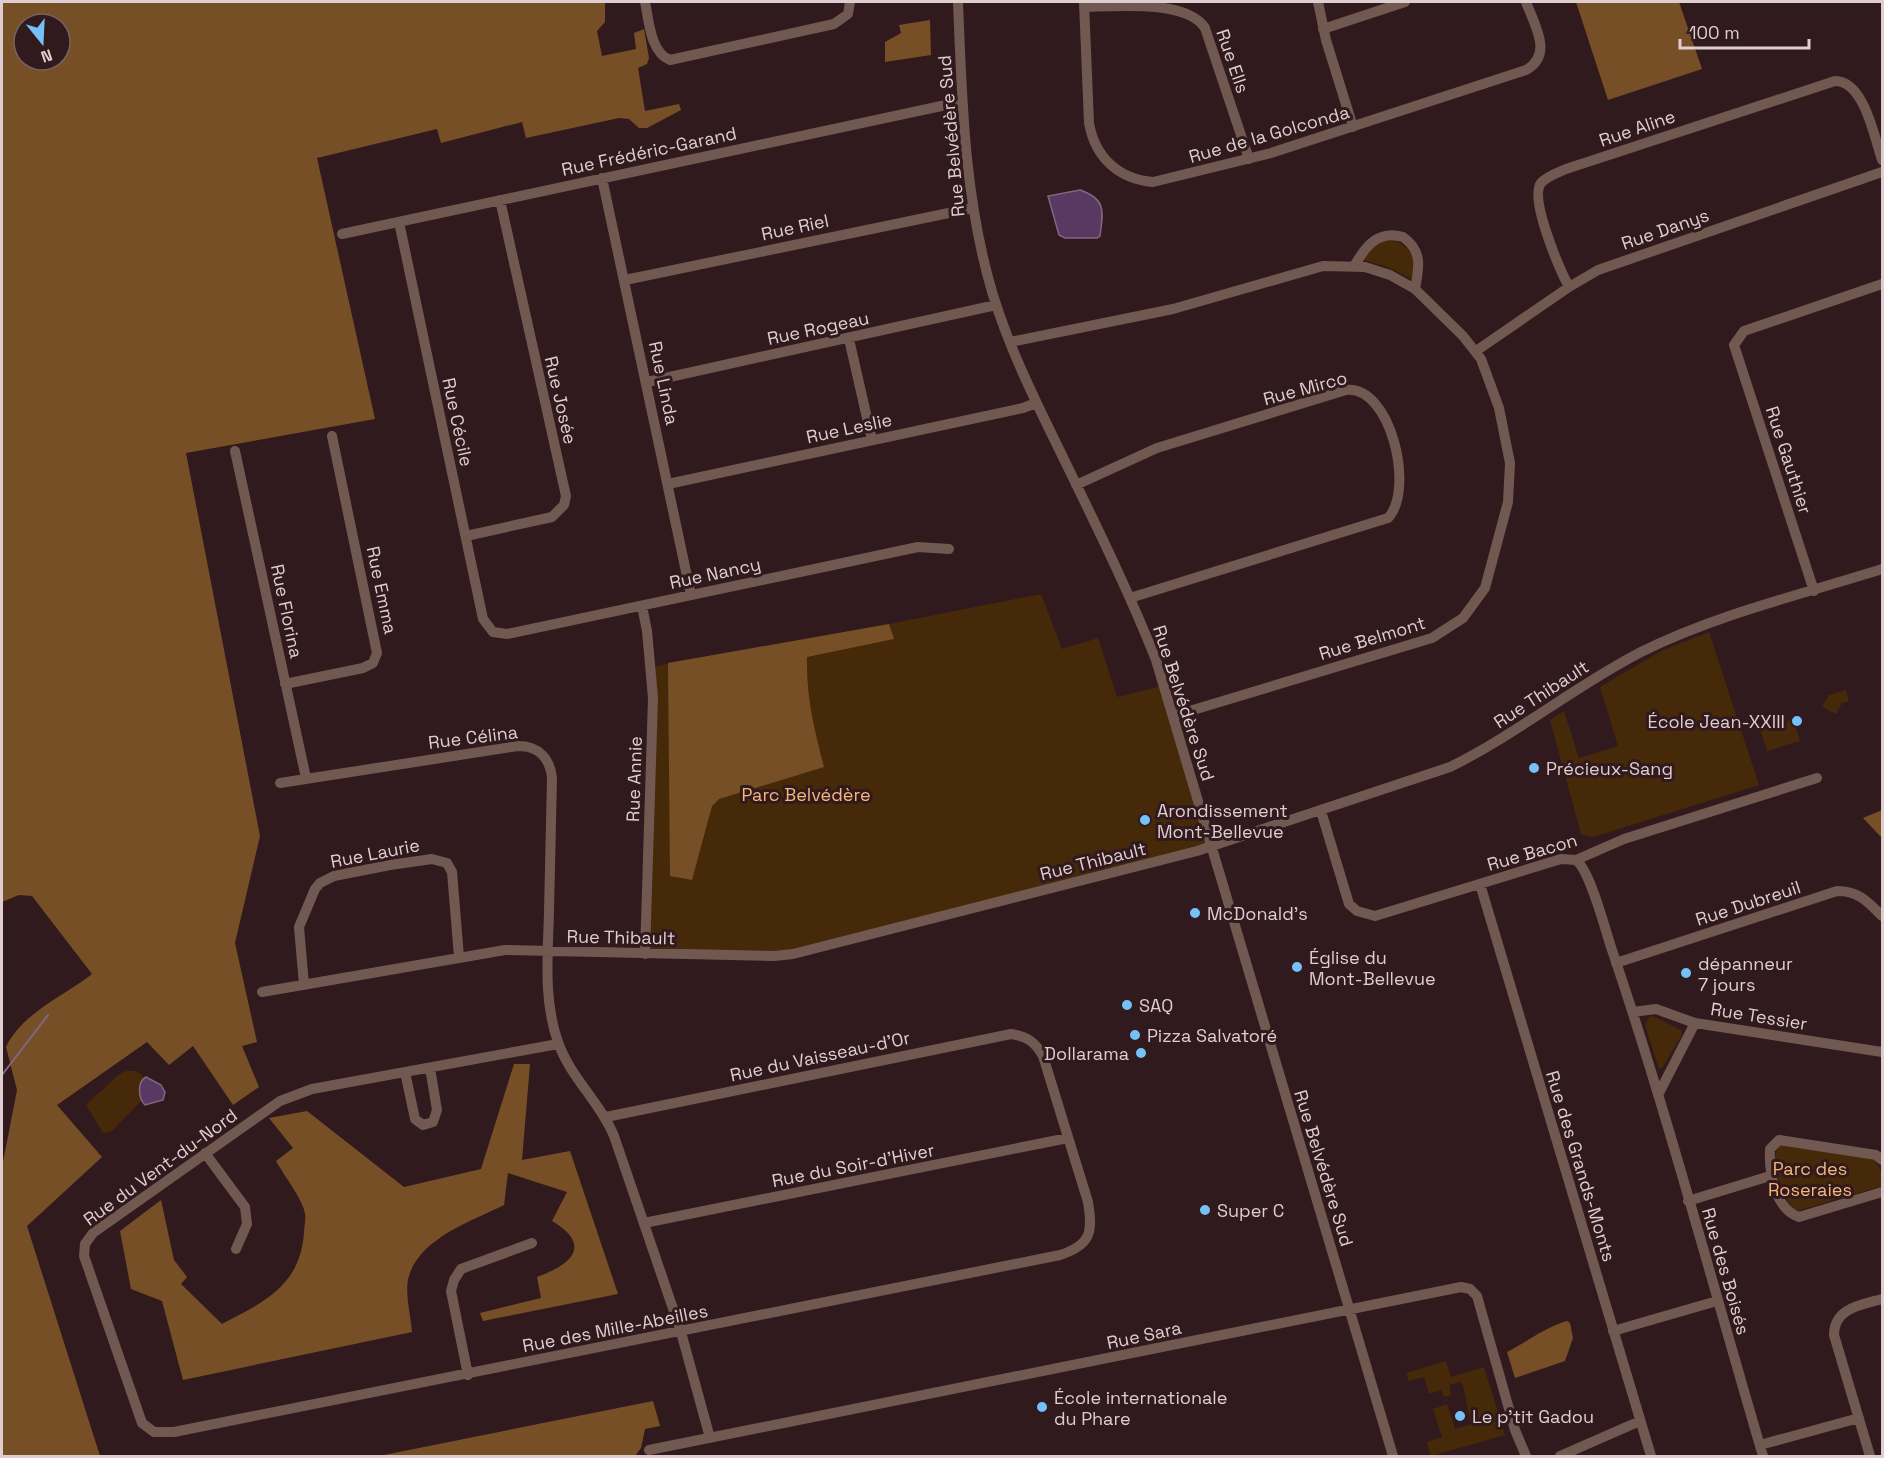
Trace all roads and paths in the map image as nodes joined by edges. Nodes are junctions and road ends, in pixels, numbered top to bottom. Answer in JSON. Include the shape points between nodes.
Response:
{"nodes":[{"id":1,"x":645,"y":2,"type":"edge"},
{"id":2,"x":850,"y":2,"type":"edge"},
{"id":3,"x":958,"y":2,"type":"edge"},
{"id":4,"x":1318,"y":2,"type":"edge"},
{"id":5,"x":1405,"y":2,"type":"edge"},
{"id":6,"x":1526,"y":2,"type":"edge"},
{"id":7,"x":1084,"y":4,"type":"edge"},
{"id":8,"x":1323,"y":28,"type":"junction"},
{"id":9,"x":963,"y":105,"type":"junction"},
{"id":10,"x":1353,"y":127,"type":"junction"},
{"id":11,"x":1249,"y":159,"type":"junction"},
{"id":12,"x":1882,"y":160,"type":"edge"},
{"id":13,"x":1882,"y":172,"type":"edge"},
{"id":14,"x":602,"y":178,"type":"junction"},
{"id":15,"x":500,"y":200,"type":"junction"},
{"id":16,"x":973,"y":208,"type":"junction"},
{"id":17,"x":399,"y":222,"type":"junction"},
{"id":18,"x":342,"y":234,"type":"dead end"},
{"id":19,"x":1355,"y":265,"type":"junction"},
{"id":20,"x":625,"y":280,"type":"junction"},
{"id":21,"x":1882,"y":284,"type":"edge"},
{"id":22,"x":1569,"y":287,"type":"junction"},
{"id":23,"x":1415,"y":289,"type":"junction"},
{"id":24,"x":996,"y":305,"type":"junction"},
{"id":25,"x":849,"y":339,"type":"junction"},
{"id":26,"x":1010,"y":342,"type":"junction"},
{"id":27,"x":1476,"y":351,"type":"junction"},
{"id":28,"x":647,"y":382,"type":"junction"},
{"id":29,"x":1036,"y":403,"type":"junction"},
{"id":30,"x":332,"y":436,"type":"dead end"},
{"id":31,"x":872,"y":440,"type":"junction"},
{"id":32,"x":235,"y":451,"type":"dead end"},
{"id":33,"x":668,"y":484,"type":"junction"},
{"id":34,"x":1076,"y":485,"type":"junction"},
{"id":35,"x":466,"y":536,"type":"junction"},
{"id":36,"x":949,"y":549,"type":"dead end"},
{"id":37,"x":1882,"y":570,"type":"edge"},
{"id":38,"x":1814,"y":591,"type":"junction"},
{"id":39,"x":691,"y":595,"type":"junction"},
{"id":40,"x":1130,"y":598,"type":"junction"},
{"id":41,"x":642,"y":606,"type":"junction"},
{"id":42,"x":489,"y":628,"type":"joint"},
{"id":43,"x":285,"y":684,"type":"junction"},
{"id":44,"x":1173,"y":716,"type":"junction"},
{"id":45,"x":306,"y":778,"type":"junction"},
{"id":46,"x":1817,"y":778,"type":"dead end"},
{"id":47,"x":280,"y":783,"type":"dead end"},
{"id":48,"x":1321,"y":811,"type":"junction"},
{"id":49,"x":1212,"y":847,"type":"junction"},
{"id":50,"x":1576,"y":860,"type":"junction"},
{"id":51,"x":1480,"y":884,"type":"junction"},
{"id":52,"x":1882,"y":916,"type":"edge"},
{"id":53,"x":548,"y":952,"type":"junction"},
{"id":54,"x":645,"y":954,"type":"junction"},
{"id":55,"x":459,"y":957,"type":"junction"},
{"id":56,"x":1616,"y":963,"type":"junction"},
{"id":57,"x":304,"y":985,"type":"junction"},
{"id":58,"x":262,"y":992,"type":"dead end"},
{"id":59,"x":1633,"y":1012,"type":"junction"},
{"id":60,"x":1695,"y":1023,"type":"junction"},
{"id":61,"x":558,"y":1044,"type":"junction"},
{"id":62,"x":1882,"y":1052,"type":"edge"},
{"id":63,"x":430,"y":1068,"type":"junction"},
{"id":64,"x":405,"y":1072,"type":"junction"},
{"id":65,"x":1658,"y":1095,"type":"junction"},
{"id":66,"x":606,"y":1117,"type":"junction"},
{"id":67,"x":1068,"y":1138,"type":"junction"},
{"id":68,"x":205,"y":1153,"type":"junction"},
{"id":69,"x":1882,"y":1160,"type":"edge"},
{"id":70,"x":1770,"y":1176,"type":"junction"},
{"id":71,"x":1882,"y":1192,"type":"edge"},
{"id":72,"x":1688,"y":1201,"type":"junction"},
{"id":73,"x":644,"y":1223,"type":"junction"},
{"id":74,"x":532,"y":1243,"type":"dead end"},
{"id":75,"x":236,"y":1249,"type":"dead end"},
{"id":76,"x":1882,"y":1299,"type":"edge"},
{"id":77,"x":1717,"y":1301,"type":"junction"},
{"id":78,"x":1349,"y":1310,"type":"junction"},
{"id":79,"x":1613,"y":1331,"type":"junction"},
{"id":80,"x":681,"y":1332,"type":"junction"},
{"id":81,"x":468,"y":1375,"type":"junction"},
{"id":82,"x":1859,"y":1418,"type":"junction"},
{"id":83,"x":1640,"y":1421,"type":"junction"},
{"id":84,"x":146,"y":1427,"type":"joint"},
{"id":85,"x":710,"y":1438,"type":"junction"},
{"id":86,"x":1760,"y":1445,"type":"junction"},
{"id":87,"x":649,"y":1450,"type":"dead end"},
{"id":88,"x":1394,"y":1456,"type":"edge"},
{"id":89,"x":1526,"y":1456,"type":"edge"},
{"id":90,"x":1560,"y":1456,"type":"edge"},
{"id":91,"x":1651,"y":1456,"type":"edge"},
{"id":92,"x":1763,"y":1456,"type":"edge"},
{"id":93,"x":1870,"y":1456,"type":"edge"}],
"edges":[{"from":1,"to":2,"type":"street","via":[[656,49],[670,60],[834,24],[848,14]]},
{"from":3,"to":9,"type":"street","name":"Rue Belvédère Sud"},
{"from":4,"to":8,"type":"street"},
{"from":5,"to":8,"type":"street"},
{"from":6,"to":10,"type":"street","name":"Rue de la Golconda","via":[[1542,50],[1533,66]]},
{"from":7,"to":11,"type":"street","name":"Rue Ells","via":[[1169,4],[1198,17]]},
{"from":7,"to":11,"type":"street","name":"Rue de la Golconda","via":[[1091,132],[1109,164],[1125,175],[1153,182]]},
{"from":8,"to":10,"type":"street"},
{"from":9,"to":14,"type":"street","name":"Rue Frédéric-Garand","via":[[946,105]]},
{"from":9,"to":16,"type":"street","name":"Rue Belvédère Sud"},
{"from":10,"to":11,"type":"street","name":"Rue de la Golconda"},
{"from":12,"to":22,"type":"street","name":"Rue Aline","via":[[1860,97],[1845,81],[1825,82],[1548,177],[1540,184],[1537,200]]},
{"from":13,"to":22,"type":"street","name":"Rue Danys","via":[[1619,262]]},
{"from":14,"to":15,"type":"street","name":"Rue Frédéric-Garand"},
{"from":14,"to":20,"type":"street","name":"Rue Linda"},
{"from":15,"to":17,"type":"street","name":"Rue Frédéric-Garand"},
{"from":15,"to":35,"type":"street","name":"Rue Josée","via":[[566,496],[564,505],[552,517]]},
{"from":16,"to":20,"type":"street","name":"Rue Riel"},
{"from":16,"to":24,"type":"street","name":"Rue Belvédère Sud"},
{"from":17,"to":18,"type":"street","name":"Rue Frédéric-Garand"},
{"from":17,"to":35,"type":"street","name":"Rue Cécile"},
{"from":19,"to":23,"type":"street","name":"Rue Belmont","via":[[1390,275]]},
{"from":19,"to":23,"type":"street","via":[[1376,239],[1385,235],[1403,237],[1419,259]]},
{"from":19,"to":26,"type":"street","name":"Rue Belmont","via":[[1315,267],[1192,304]]},
{"from":20,"to":28,"type":"street","name":"Rue Linda"},
{"from":21,"to":38,"type":"street","name":"Rue Gauthier","via":[[1744,331],[1734,345]]},
{"from":22,"to":27,"type":"street","name":"Rue Danys"},
{"from":23,"to":27,"type":"street","name":"Rue Belmont"},
{"from":24,"to":25,"type":"street","name":"Rue Rogeau"},
{"from":24,"to":26,"type":"street","name":"Rue Belvédère Sud"},
{"from":25,"to":28,"type":"street","name":"Rue Rogeau"},
{"from":25,"to":31,"type":"street"},
{"from":26,"to":29,"type":"street","name":"Rue Belvédère Sud"},
{"from":27,"to":44,"type":"street","name":"Rue Belmont","via":[[1490,378],[1509,450],[1510,476],[1508,502],[1490,577],[1472,609],[1453,626],[1426,640]]},
{"from":28,"to":33,"type":"street","name":"Rue Linda"},
{"from":29,"to":31,"type":"street","name":"Rue Leslie"},
{"from":29,"to":34,"type":"street","name":"Rue Belvédère Sud"},
{"from":30,"to":43,"type":"street","name":"Rue Emma","via":[[377,653],[373,663],[363,668]]},
{"from":31,"to":33,"type":"street","name":"Rue Leslie"},
{"from":32,"to":43,"type":"street","name":"Rue Florina"},
{"from":33,"to":39,"type":"street","name":"Rue Linda"},
{"from":34,"to":40,"type":"street","name":"Rue Belvédère Sud"},
{"from":34,"to":40,"type":"street","name":"Rue Mirco","via":[[1149,450],[1346,390],[1364,393],[1386,420],[1397,453],[1399,482],[1395,507],[1388,518]]},
{"from":35,"to":42,"type":"street","name":"Rue Cécile","via":[[483,619]]},
{"from":36,"to":39,"type":"street","name":"Rue Nancy","via":[[918,547]]},
{"from":37,"to":38,"type":"street","name":"Rue Thibault"},
{"from":38,"to":48,"type":"street","name":"Rue Thibault","via":[[1658,644],[1472,756],[1435,773]]},
{"from":39,"to":41,"type":"street","name":"Rue Nancy"},
{"from":40,"to":44,"type":"street","name":"Rue Belvédère Sud","via":[[1156,660]]},
{"from":41,"to":42,"type":"street","name":"Rue Nancy","via":[[507,634]]},
{"from":41,"to":54,"type":"street","name":"Rue Annie","via":[[653,698]]},
{"from":43,"to":45,"type":"street","name":"Rue Florina"},
{"from":44,"to":49,"type":"street","name":"Rue Belvédère Sud"},
{"from":45,"to":47,"type":"street","name":"Rue Célina"},
{"from":45,"to":53,"type":"street","name":"Rue Célina","via":[[518,746],[541,753],[551,767],[552,778]]},
{"from":46,"to":50,"type":"street","name":"Rue Bacon","via":[[1618,841]]},
{"from":48,"to":49,"type":"street","name":"Rue Thibault"},
{"from":48,"to":51,"type":"street","name":"Rue Bacon","via":[[1349,904],[1365,915],[1383,914]]},
{"from":49,"to":54,"type":"street","name":"Rue Thibault","via":[[802,953]]},
{"from":49,"to":78,"type":"street","name":"Rue Belvédère Sud"},
{"from":50,"to":51,"type":"street","name":"Rue Bacon","via":[[1561,859]]},
{"from":50,"to":56,"type":"street","name":"Rue des Boisés","via":[[1583,867]]},
{"from":51,"to":79,"type":"street","name":"Rue des Grands-Monts"},
{"from":52,"to":56,"type":"street","name":"Rue Dubreuil","via":[[1862,896],[1837,891]]},
{"from":53,"to":54,"type":"street","name":"Rue Thibault"},
{"from":53,"to":55,"type":"street","name":"Rue Thibault","via":[[505,951]]},
{"from":53,"to":61,"type":"street","name":"Rue Célina","via":[[549,1009]]},
{"from":55,"to":57,"type":"street","name":"Rue Thibault"},
{"from":55,"to":57,"type":"street","name":"Rue Laurie","via":[[452,872],[447,863],[432,860],[362,870],[326,879],[315,889],[299,927]]},
{"from":56,"to":59,"type":"street","name":"Rue des Boisés"},
{"from":57,"to":58,"type":"street","name":"Rue Thibault"},
{"from":59,"to":60,"type":"street","name":"Rue Tessier","via":[[1656,1009]]},
{"from":59,"to":65,"type":"street","name":"Rue des Boisés"},
{"from":60,"to":62,"type":"street","name":"Rue Tessier"},
{"from":60,"to":65,"type":"street"},
{"from":61,"to":63,"type":"street","name":"Rue du Vent-du-Nord"},
{"from":61,"to":66,"type":"street","name":"Rue Célina","via":[[573,1073]]},
{"from":63,"to":64,"type":"street","name":"Rue du Vent-du-Nord"},
{"from":63,"to":64,"type":"street","via":[[437,1110],[433,1122],[423,1125],[415,1119]]},
{"from":64,"to":68,"type":"street","name":"Rue du Vent-du-Nord","via":[[291,1096]]},
{"from":65,"to":72,"type":"street","name":"Rue des Boisés"},
{"from":66,"to":67,"type":"street","name":"Rue du Vaisseau-d'Or","via":[[1011,1034],[1027,1037],[1037,1046],[1047,1066]]},
{"from":66,"to":73,"type":"street","name":"Rue Célina"},
{"from":67,"to":73,"type":"street","name":"Rue du Soir-d'Hiver"},
{"from":67,"to":80,"type":"street","name":"Rue des Mille-Abeilles","via":[[1088,1202],[1091,1227],[1081,1246],[1060,1255]]},
{"from":68,"to":75,"type":"street","via":[[245,1207],[247,1224]]},
{"from":68,"to":84,"type":"street","name":"Rue du Vent-du-Nord","via":[[93,1233],[85,1244],[84,1256],[137,1415]]},
{"from":69,"to":70,"type":"street","via":[[1876,1155],[1779,1140],[1770,1149]]},
{"from":70,"to":71,"type":"street","via":[[1787,1210],[1799,1217]]},
{"from":70,"to":72,"type":"street"},
{"from":72,"to":77,"type":"street","name":"Rue des Boisés"},
{"from":73,"to":80,"type":"street","name":"Rue Célina"},
{"from":74,"to":81,"type":"street","via":[[461,1269],[454,1280],[451,1291]]},
{"from":76,"to":82,"type":"street","via":[[1849,1309],[1834,1326]]},
{"from":77,"to":79,"type":"street"},
{"from":77,"to":86,"type":"street","name":"Rue des Boisés"},
{"from":78,"to":85,"type":"street","name":"Rue Sara"},
{"from":78,"to":88,"type":"street","name":"Rue Belvédère Sud"},
{"from":78,"to":89,"type":"street","name":"Rue Sara","via":[[1461,1287],[1474,1291]]},
{"from":79,"to":83,"type":"street","name":"Rue des Grands-Monts"},
{"from":80,"to":81,"type":"street","name":"Rue des Mille-Abeilles"},
{"from":80,"to":85,"type":"street","name":"Rue Célina"},
{"from":81,"to":84,"type":"street","name":"Rue des Mille-Abeilles","via":[[174,1432],[154,1432]]},
{"from":82,"to":86,"type":"street"},
{"from":82,"to":93,"type":"street"},
{"from":83,"to":90,"type":"street"},
{"from":83,"to":91,"type":"street","name":"Rue des Grands-Monts"},
{"from":85,"to":87,"type":"street","name":"Rue Sara"},
{"from":86,"to":92,"type":"street","name":"Rue des Boisés"}]}
